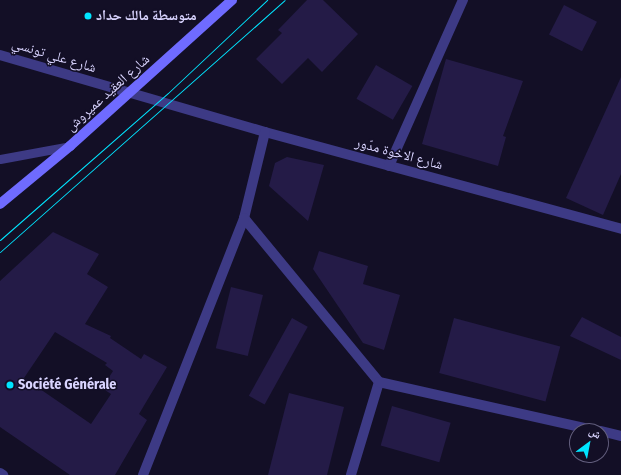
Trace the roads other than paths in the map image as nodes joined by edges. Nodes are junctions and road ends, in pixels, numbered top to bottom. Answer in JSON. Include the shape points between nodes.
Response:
{"nodes":[{"id":1,"x":232,"y":0,"type":"edge"},
{"id":2,"x":463,"y":0,"type":"edge"},
{"id":3,"x":0,"y":55,"type":"edge"},
{"id":4,"x":129,"y":93,"type":"junction"},
{"id":5,"x":169,"y":105,"type":"joint"},
{"id":6,"x":264,"y":132,"type":"junction"},
{"id":7,"x":70,"y":146,"type":"junction"},
{"id":8,"x":0,"y":159,"type":"edge"},
{"id":9,"x":389,"y":166,"type":"junction"},
{"id":10,"x":0,"y":204,"type":"edge"},
{"id":11,"x":244,"y":218,"type":"junction"},
{"id":12,"x":621,"y":229,"type":"edge"},
{"id":13,"x":379,"y":382,"type":"junction"},
{"id":14,"x":569,"y":424,"type":"edge"},
{"id":15,"x":609,"y":433,"type":"edge"},
{"id":16,"x":621,"y":436,"type":"edge"},
{"id":17,"x":0,"y":473,"type":"edge"},
{"id":18,"x":3,"y":475,"type":"edge"},
{"id":19,"x":143,"y":475,"type":"edge"},
{"id":20,"x":351,"y":475,"type":"edge"}],
"edges":[{"from":1,"to":4,"type":"main road","name":"شارع العقيد عميروش"},
{"from":2,"to":9,"type":"street"},
{"from":3,"to":4,"type":"street","name":"شارع علي تونسي"},
{"from":4,"to":5,"type":"street","name":"شارع علي تونسي"},
{"from":4,"to":7,"type":"main road","name":"شارع العقيد عميروش"},
{"from":5,"to":6,"type":"street","name":"شارع الاخوة مدّور"},
{"from":6,"to":9,"type":"street","name":"شارع الاخوة مدّور"},
{"from":6,"to":11,"type":"street"},
{"from":7,"to":8,"type":"lane"},
{"from":7,"to":10,"type":"main road","name":"شارع العقيد عميروش"},
{"from":9,"to":12,"type":"street","name":"شارع الاخوة مدّور"},
{"from":11,"to":13,"type":"street"},
{"from":11,"to":19,"type":"street"},
{"from":13,"to":14,"type":"street"},
{"from":13,"to":20,"type":"street"},
{"from":15,"to":16,"type":"street"},
{"from":17,"to":18,"type":"street"}]}
